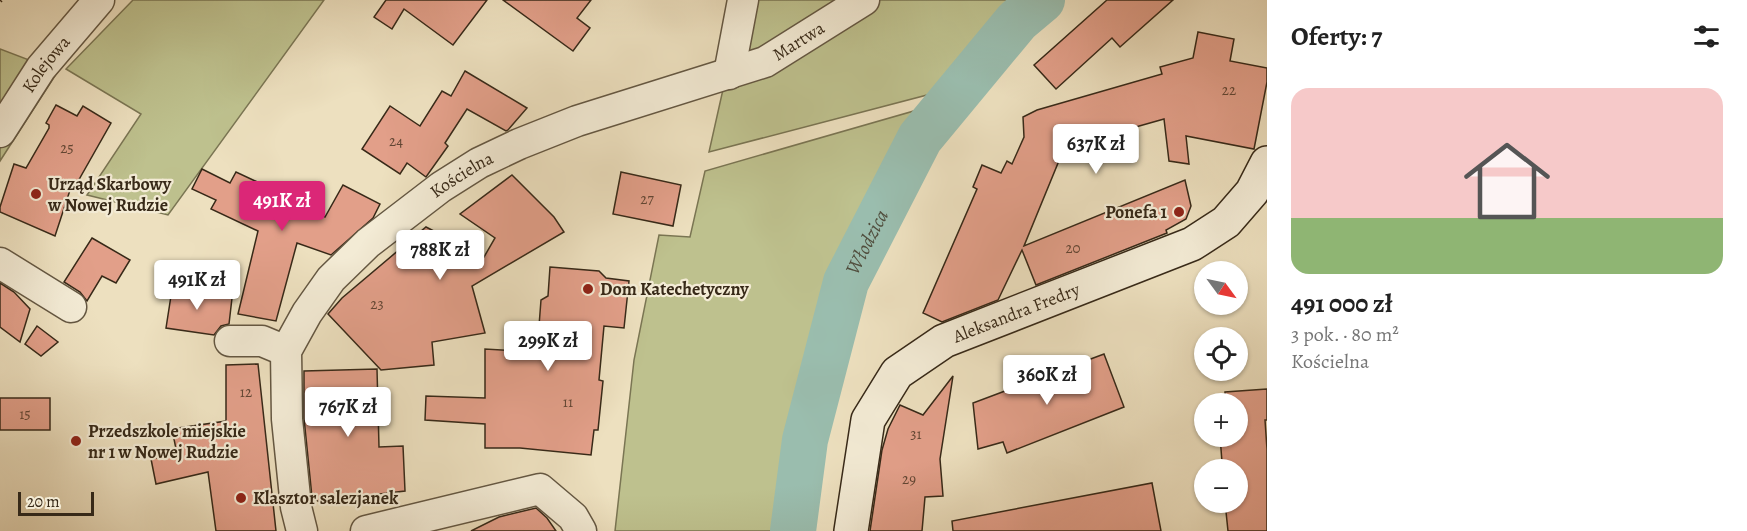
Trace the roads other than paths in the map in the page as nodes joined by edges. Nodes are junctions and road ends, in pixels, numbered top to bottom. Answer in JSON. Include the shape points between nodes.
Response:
{"nodes":[{"id":1,"x":99,"y":0,"type":"edge"},
{"id":2,"x":743,"y":0,"type":"edge"},
{"id":3,"x":864,"y":0,"type":"edge"},
{"id":4,"x":729,"y":74,"type":"junction"},
{"id":5,"x":0,"y":132,"type":"edge"},
{"id":6,"x":1267,"y":163,"type":"edge"},
{"id":7,"x":1259,"y":198,"type":"edge"},
{"id":8,"x":0,"y":263,"type":"edge"},
{"id":9,"x":71,"y":307,"type":"dead end"},
{"id":10,"x":230,"y":341,"type":"dead end"},
{"id":11,"x":286,"y":351,"type":"junction"},
{"id":12,"x":302,"y":531,"type":"edge"},
{"id":13,"x":366,"y":531,"type":"edge"},
{"id":14,"x":581,"y":531,"type":"edge"},
{"id":15,"x":851,"y":531,"type":"edge"}],
"edges":[{"from":1,"to":5,"type":"street","name":"Kolejowa","via":[[41,68]]},
{"from":2,"to":4,"type":"street"},
{"from":3,"to":4,"type":"street","name":"Martwa","via":[[765,62]]},
{"from":4,"to":11,"type":"street","name":"Kościelna","via":[[577,122],[479,163],[368,243],[331,279]]},
{"from":6,"to":7,"type":"street","name":"Aleksandra Fredry"},
{"from":7,"to":15,"type":"street","name":"Aleksandra Fredry","via":[[1192,244],[944,341],[897,373],[868,420]]},
{"from":8,"to":9,"type":"street"},
{"from":10,"to":11,"type":"street","via":[[262,341]]},
{"from":11,"to":12,"type":"street","name":"Kościelna","via":[[287,419]]},
{"from":13,"to":14,"type":"street","via":[[540,489],[573,517]]}]}
